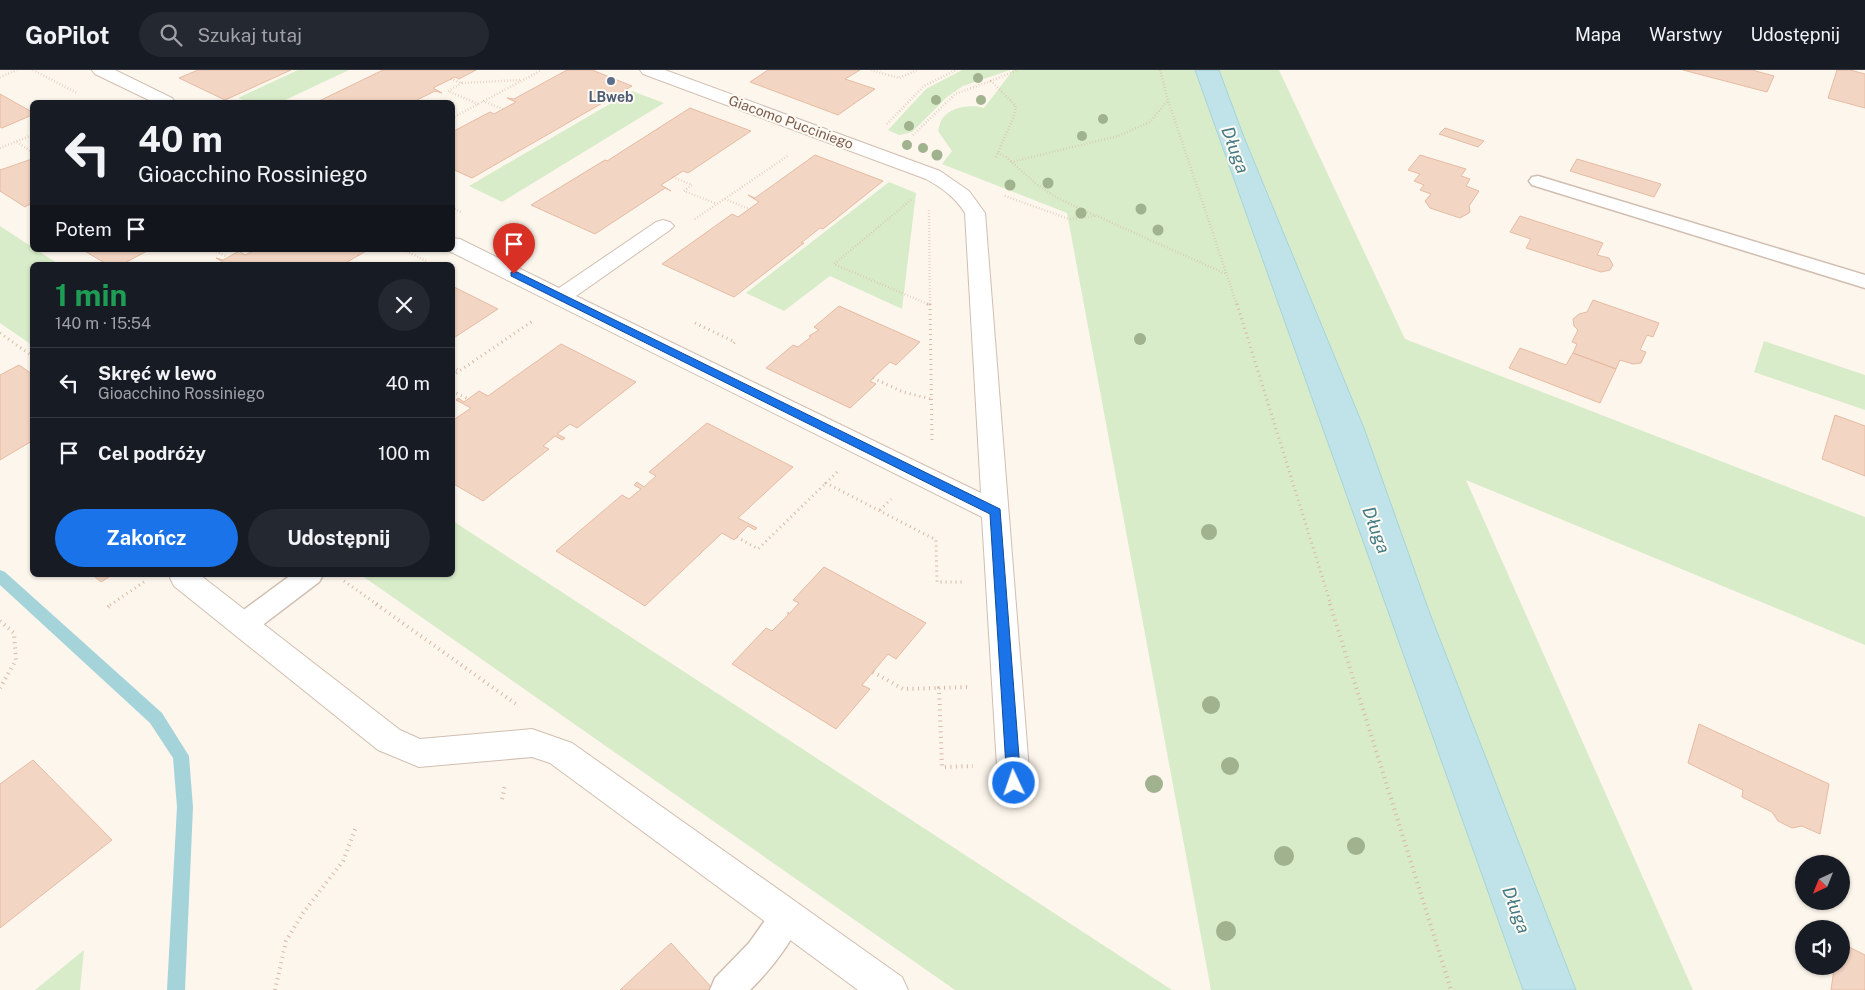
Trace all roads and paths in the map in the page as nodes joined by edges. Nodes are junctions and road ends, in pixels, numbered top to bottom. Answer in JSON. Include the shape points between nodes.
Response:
{"nodes":[{"id":1,"x":17,"y":70,"type":"edge"},
{"id":2,"x":33,"y":70,"type":"edge"},
{"id":3,"x":100,"y":70,"type":"edge"},
{"id":4,"x":542,"y":70,"type":"edge"},
{"id":5,"x":649,"y":70,"type":"edge"},
{"id":6,"x":871,"y":70,"type":"edge"},
{"id":7,"x":888,"y":70,"type":"edge"},
{"id":8,"x":917,"y":70,"type":"edge"},
{"id":9,"x":956,"y":70,"type":"edge"},
{"id":10,"x":1017,"y":70,"type":"edge"},
{"id":11,"x":1160,"y":70,"type":"edge"},
{"id":12,"x":883,"y":74,"type":"junction"},
{"id":13,"x":0,"y":77,"type":"edge"},
{"id":14,"x":451,"y":79,"type":"dead end"},
{"id":15,"x":522,"y":80,"type":"junction"},
{"id":16,"x":991,"y":81,"type":"junction"},
{"id":17,"x":462,"y":84,"type":"junction"},
{"id":18,"x":80,"y":94,"type":"dead end"},
{"id":19,"x":162,"y":100,"type":"edge"},
{"id":20,"x":1168,"y":100,"type":"junction"},
{"id":21,"x":483,"y":101,"type":"junction"},
{"id":22,"x":478,"y":104,"type":"junction"},
{"id":23,"x":503,"y":109,"type":"dead end"},
{"id":24,"x":455,"y":116,"type":"edge"},
{"id":25,"x":882,"y":129,"type":"dead end"},
{"id":26,"x":30,"y":136,"type":"edge"},
{"id":27,"x":911,"y":137,"type":"dead end"},
{"id":28,"x":16,"y":142,"type":"junction"},
{"id":29,"x":0,"y":148,"type":"edge"},
{"id":30,"x":30,"y":151,"type":"edge"},
{"id":31,"x":795,"y":151,"type":"dead end"},
{"id":32,"x":998,"y":153,"type":"junction"},
{"id":33,"x":996,"y":157,"type":"dead end"},
{"id":34,"x":1011,"y":162,"type":"junction"},
{"id":35,"x":673,"y":177,"type":"dead end"},
{"id":36,"x":1538,"y":181,"type":"dead end"},
{"id":37,"x":997,"y":193,"type":"dead end"},
{"id":38,"x":914,"y":198,"type":"dead end"},
{"id":39,"x":725,"y":199,"type":"junction"},
{"id":40,"x":717,"y":204,"type":"junction"},
{"id":41,"x":929,"y":206,"type":"dead end"},
{"id":42,"x":749,"y":209,"type":"dead end"},
{"id":43,"x":1095,"y":216,"type":"junction"},
{"id":44,"x":695,"y":220,"type":"dead end"},
{"id":45,"x":663,"y":226,"type":"dead end"},
{"id":46,"x":455,"y":245,"type":"edge"},
{"id":47,"x":218,"y":252,"type":"edge"},
{"id":48,"x":408,"y":252,"type":"edge"},
{"id":49,"x":227,"y":257,"type":"dead end"},
{"id":50,"x":435,"y":260,"type":"dead end"},
{"id":51,"x":1227,"y":274,"type":"junction"},
{"id":52,"x":1865,"y":282,"type":"edge"},
{"id":53,"x":560,"y":297,"type":"junction"},
{"id":54,"x":930,"y":305,"type":"junction"},
{"id":55,"x":531,"y":316,"type":"dead end"},
{"id":56,"x":0,"y":333,"type":"edge"},
{"id":57,"x":30,"y":355,"type":"edge"},
{"id":58,"x":455,"y":368,"type":"edge"},
{"id":59,"x":460,"y":371,"type":"junction"},
{"id":60,"x":455,"y":374,"type":"edge"},
{"id":61,"x":872,"y":378,"type":"dead end"},
{"id":62,"x":455,"y":392,"type":"edge"},
{"id":63,"x":468,"y":399,"type":"dead end"},
{"id":64,"x":932,"y":399,"type":"junction"},
{"id":65,"x":840,"y":470,"type":"dead end"},
{"id":66,"x":916,"y":473,"type":"junction"},
{"id":67,"x":826,"y":483,"type":"junction"},
{"id":68,"x":880,"y":511,"type":"junction"},
{"id":69,"x":996,"y":512,"type":"junction"},
{"id":70,"x":737,"y":537,"type":"dead end"},
{"id":71,"x":167,"y":577,"type":"edge"},
{"id":72,"x":171,"y":577,"type":"edge"},
{"id":73,"x":307,"y":577,"type":"edge"},
{"id":74,"x":339,"y":577,"type":"edge"},
{"id":75,"x":964,"y":582,"type":"dead end"},
{"id":76,"x":108,"y":607,"type":"dead end"},
{"id":77,"x":0,"y":621,"type":"edge"},
{"id":78,"x":243,"y":625,"type":"junction"},
{"id":79,"x":873,"y":672,"type":"dead end"},
{"id":80,"x":968,"y":687,"type":"dead end"},
{"id":81,"x":0,"y":688,"type":"edge"},
{"id":82,"x":939,"y":688,"type":"junction"},
{"id":83,"x":513,"y":745,"type":"junction"},
{"id":84,"x":1013,"y":774,"type":"joint"},
{"id":85,"x":502,"y":799,"type":"dead end"},
{"id":86,"x":356,"y":827,"type":"dead end"},
{"id":87,"x":787,"y":916,"type":"junction"},
{"id":88,"x":275,"y":990,"type":"edge"},
{"id":89,"x":727,"y":990,"type":"edge"},
{"id":90,"x":889,"y":990,"type":"edge"},
{"id":91,"x":1451,"y":990,"type":"edge"}],
"edges":[{"from":1,"to":13,"type":"path"},
{"from":2,"to":18,"type":"path"},
{"from":3,"to":19,"type":"street"},
{"from":4,"to":15,"type":"path"},
{"from":5,"to":69,"type":"street","name":"Giacomo Pucciniego","via":[[933,175],[966,198],[975,213]]},
{"from":6,"to":12,"type":"path"},
{"from":7,"to":12,"type":"path"},
{"from":8,"to":12,"type":"path","via":[[900,78]]},
{"from":9,"to":25,"type":"path","via":[[924,86]]},
{"from":10,"to":16,"type":"path"},
{"from":11,"to":20,"type":"path"},
{"from":14,"to":17,"type":"path"},
{"from":15,"to":17,"type":"path"},
{"from":15,"to":21,"type":"path"},
{"from":16,"to":27,"type":"path","via":[[955,94]]},
{"from":16,"to":32,"type":"path","via":[[1016,106]]},
{"from":17,"to":22,"type":"path","via":[[448,91]]},
{"from":20,"to":34,"type":"path","via":[[1150,122],[1118,136]]},
{"from":20,"to":51,"type":"path"},
{"from":21,"to":22,"type":"path"},
{"from":21,"to":23,"type":"path"},
{"from":22,"to":24,"type":"path"},
{"from":26,"to":28,"type":"path"},
{"from":28,"to":29,"type":"path"},
{"from":28,"to":30,"type":"path"},
{"from":31,"to":39,"type":"path"},
{"from":32,"to":33,"type":"path"},
{"from":32,"to":34,"type":"path"},
{"from":34,"to":43,"type":"path","via":[[1059,199]]},
{"from":35,"to":40,"type":"path","via":[[692,185],[684,191]]},
{"from":36,"to":52,"type":"lane"},
{"from":37,"to":43,"type":"path","via":[[1069,219]]},
{"from":38,"to":54,"type":"path","via":[[834,264]]},
{"from":39,"to":40,"type":"path"},
{"from":39,"to":42,"type":"path"},
{"from":40,"to":44,"type":"path"},
{"from":41,"to":54,"type":"path"},
{"from":43,"to":51,"type":"path"},
{"from":45,"to":53,"type":"street"},
{"from":46,"to":53,"type":"street"},
{"from":47,"to":49,"type":"path"},
{"from":48,"to":50,"type":"path","via":[[426,261]]},
{"from":51,"to":91,"type":"path"},
{"from":53,"to":66,"type":"street"},
{"from":54,"to":64,"type":"path"},
{"from":55,"to":59,"type":"path","via":[[536,319]]},
{"from":56,"to":57,"type":"path"},
{"from":58,"to":59,"type":"path"},
{"from":59,"to":60,"type":"path"},
{"from":61,"to":64,"type":"path","via":[[903,392]]},
{"from":62,"to":63,"type":"path"},
{"from":64,"to":66,"type":"path","via":[[932,456]]},
{"from":65,"to":67,"type":"path"},
{"from":66,"to":68,"type":"path"},
{"from":66,"to":69,"type":"street"},
{"from":67,"to":68,"type":"path"},
{"from":67,"to":70,"type":"path","via":[[758,549]]},
{"from":68,"to":75,"type":"path","via":[[936,540],[937,582]]},
{"from":69,"to":84,"type":"street","name":"Giacomo Pucciniego"},
{"from":71,"to":76,"type":"path"},
{"from":72,"to":78,"type":"street"},
{"from":73,"to":78,"type":"lane"},
{"from":74,"to":83,"type":"path","via":[[519,707]]},
{"from":77,"to":81,"type":"path","via":[[14,633],[16,660]]},
{"from":78,"to":83,"type":"street","via":[[389,740],[418,753]]},
{"from":79,"to":82,"type":"path","via":[[903,688]]},
{"from":80,"to":82,"type":"path"},
{"from":82,"to":84,"type":"path","via":[[942,767]]},
{"from":83,"to":85,"type":"path"},
{"from":83,"to":87,"type":"street","via":[[532,743],[561,753]]},
{"from":86,"to":88,"type":"path","via":[[344,861],[303,913],[286,941]]},
{"from":87,"to":89,"type":"lane","via":[[761,955]]},
{"from":87,"to":90,"type":"street"}]}
